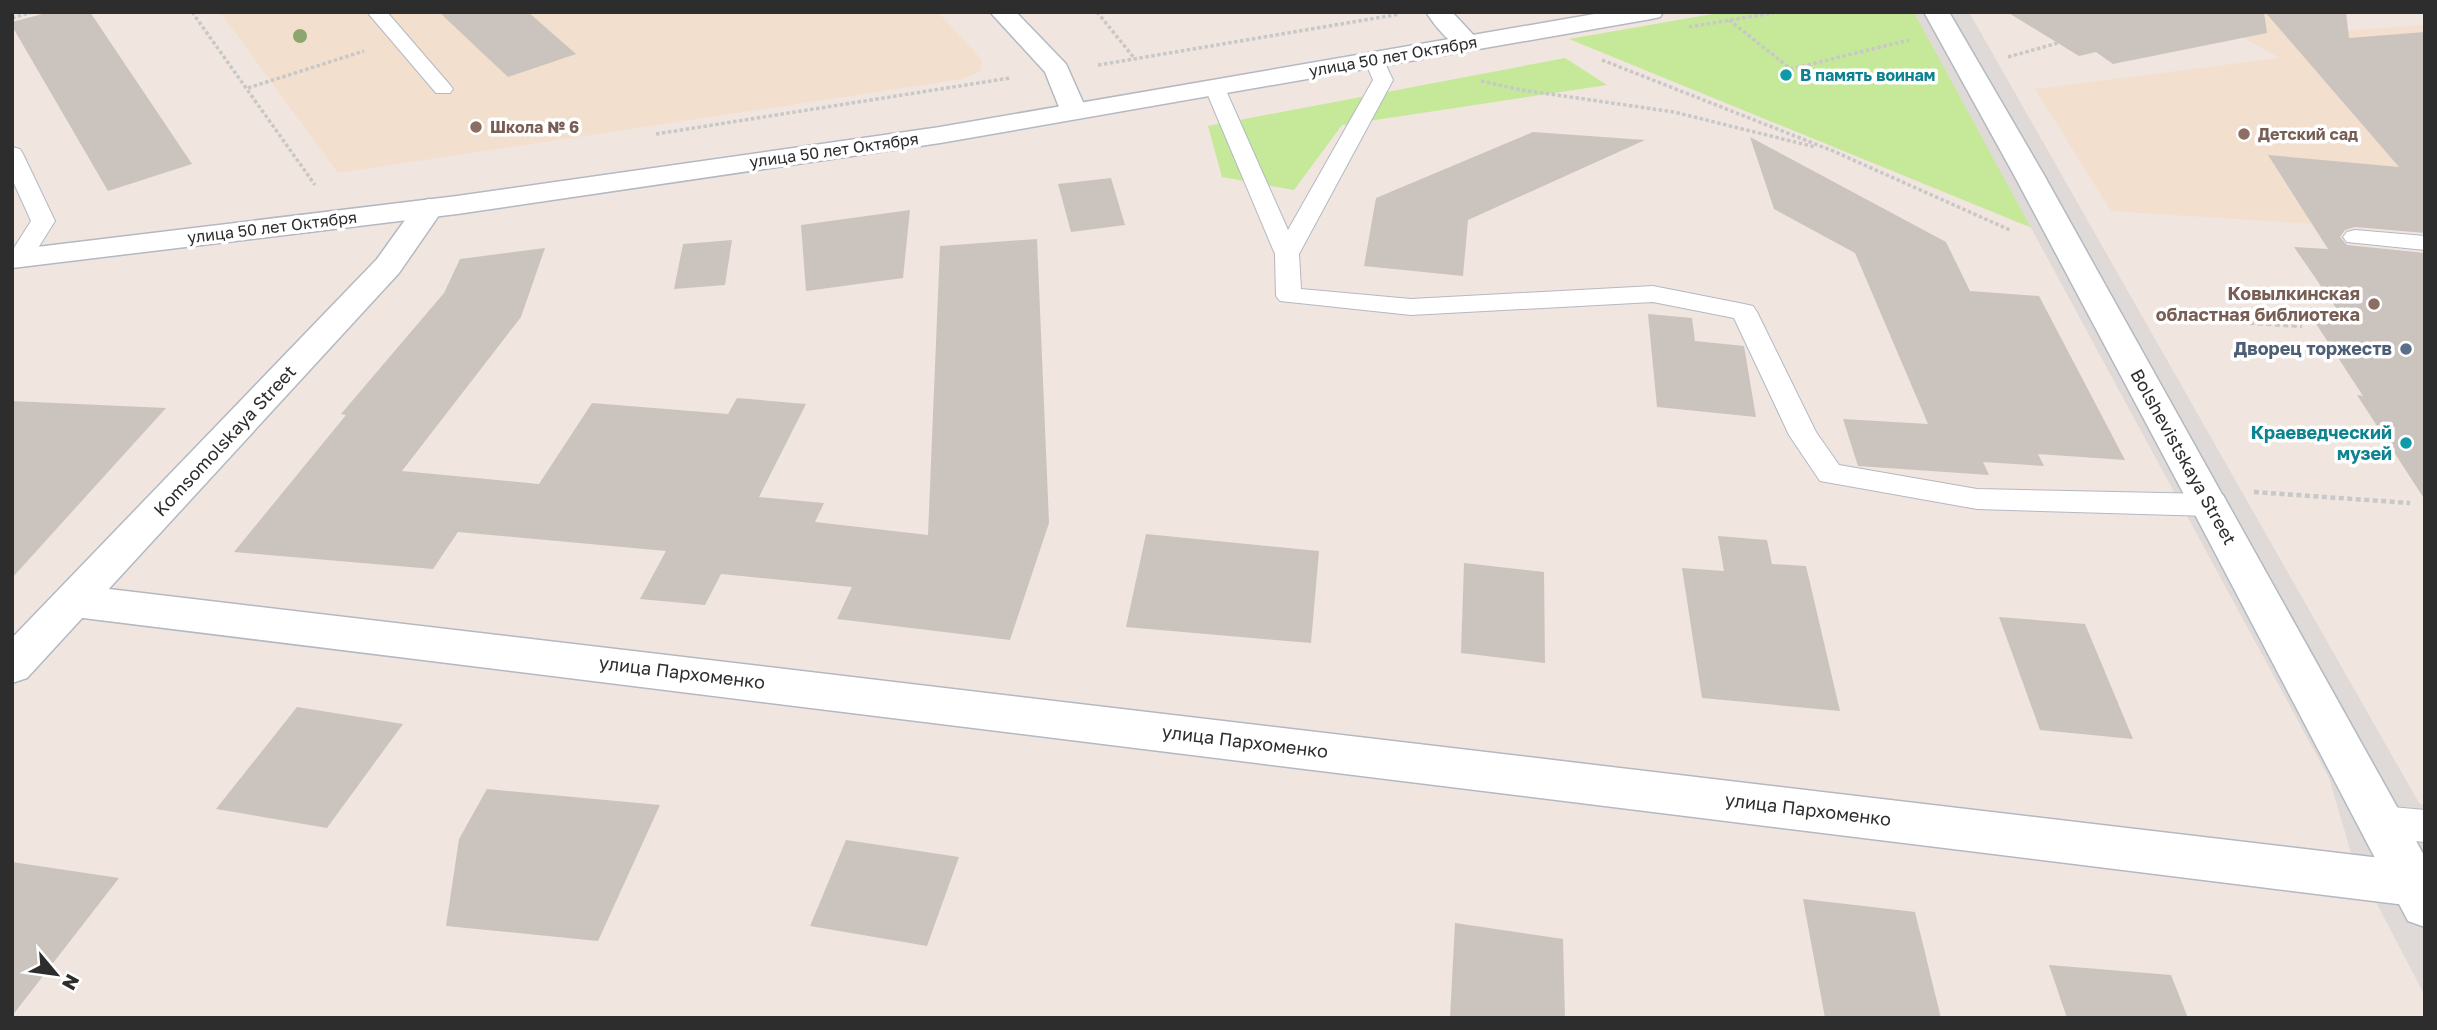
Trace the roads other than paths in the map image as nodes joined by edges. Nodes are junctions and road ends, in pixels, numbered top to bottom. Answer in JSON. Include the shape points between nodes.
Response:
{"nodes":[{"id":1,"x":376,"y":12,"type":"edge"},
{"id":2,"x":1002,"y":12,"type":"edge"},
{"id":3,"x":1437,"y":12,"type":"edge"},
{"id":4,"x":1651,"y":12,"type":"edge"},
{"id":5,"x":1942,"y":22,"type":"edge"},
{"id":6,"x":1468,"y":43,"type":"junction"},
{"id":7,"x":1374,"y":59,"type":"junction"},
{"id":8,"x":1214,"y":86,"type":"junction"},
{"id":9,"x":443,"y":89,"type":"dead end"},
{"id":10,"x":1073,"y":111,"type":"junction"},
{"id":11,"x":12,"y":154,"type":"edge"},
{"id":12,"x":429,"y":208,"type":"junction"},
{"id":13,"x":2355,"y":236,"type":"dead end"},
{"id":14,"x":2425,"y":243,"type":"edge"},
{"id":15,"x":1287,"y":254,"type":"junction"},
{"id":16,"x":16,"y":259,"type":"edge"},
{"id":17,"x":2204,"y":497,"type":"junction"},
{"id":18,"x":75,"y":601,"type":"junction"},
{"id":19,"x":12,"y":666,"type":"edge"},
{"id":20,"x":2381,"y":822,"type":"junction"},
{"id":21,"x":2425,"y":826,"type":"edge"},
{"id":22,"x":2419,"y":894,"type":"edge"}],
"edges":[{"from":1,"to":9,"type":"lane"},
{"from":2,"to":10,"type":"street","via":[[1057,70]]},
{"from":3,"to":6,"type":"street"},
{"from":4,"to":6,"type":"street","name":"улица 50 лет Октября"},
{"from":5,"to":17,"type":"street","name":"Bolshevistskaya Street"},
{"from":6,"to":7,"type":"street","name":"улица 50 лет Октября"},
{"from":7,"to":8,"type":"street","name":"улица 50 лет Октября"},
{"from":7,"to":15,"type":"lane","via":[[1383,80]]},
{"from":8,"to":10,"type":"street","name":"улица 50 лет Октября"},
{"from":8,"to":15,"type":"lane"},
{"from":10,"to":12,"type":"street","name":"улица 50 лет Октября","via":[[940,135]]},
{"from":11,"to":16,"type":"lane","via":[[43,221]]},
{"from":12,"to":16,"type":"street","name":"улица 50 лет Октября"},
{"from":12,"to":18,"type":"street","name":"Komsomolskaya Street","via":[[388,266]]},
{"from":13,"to":14,"type":"lane"},
{"from":15,"to":17,"type":"lane","via":[[1289,296],[1411,307],[1653,295],[1744,312],[1803,435],[1829,474],[1977,499]]},
{"from":17,"to":20,"type":"street","name":"Bolshevistskaya Street"},
{"from":18,"to":19,"type":"street","name":"Komsomolskaya Street"},
{"from":18,"to":22,"type":"street","name":"улица Пархоменко"},
{"from":20,"to":21,"type":"lane"},
{"from":20,"to":22,"type":"street","name":"Bolshevistskaya Street"}]}
